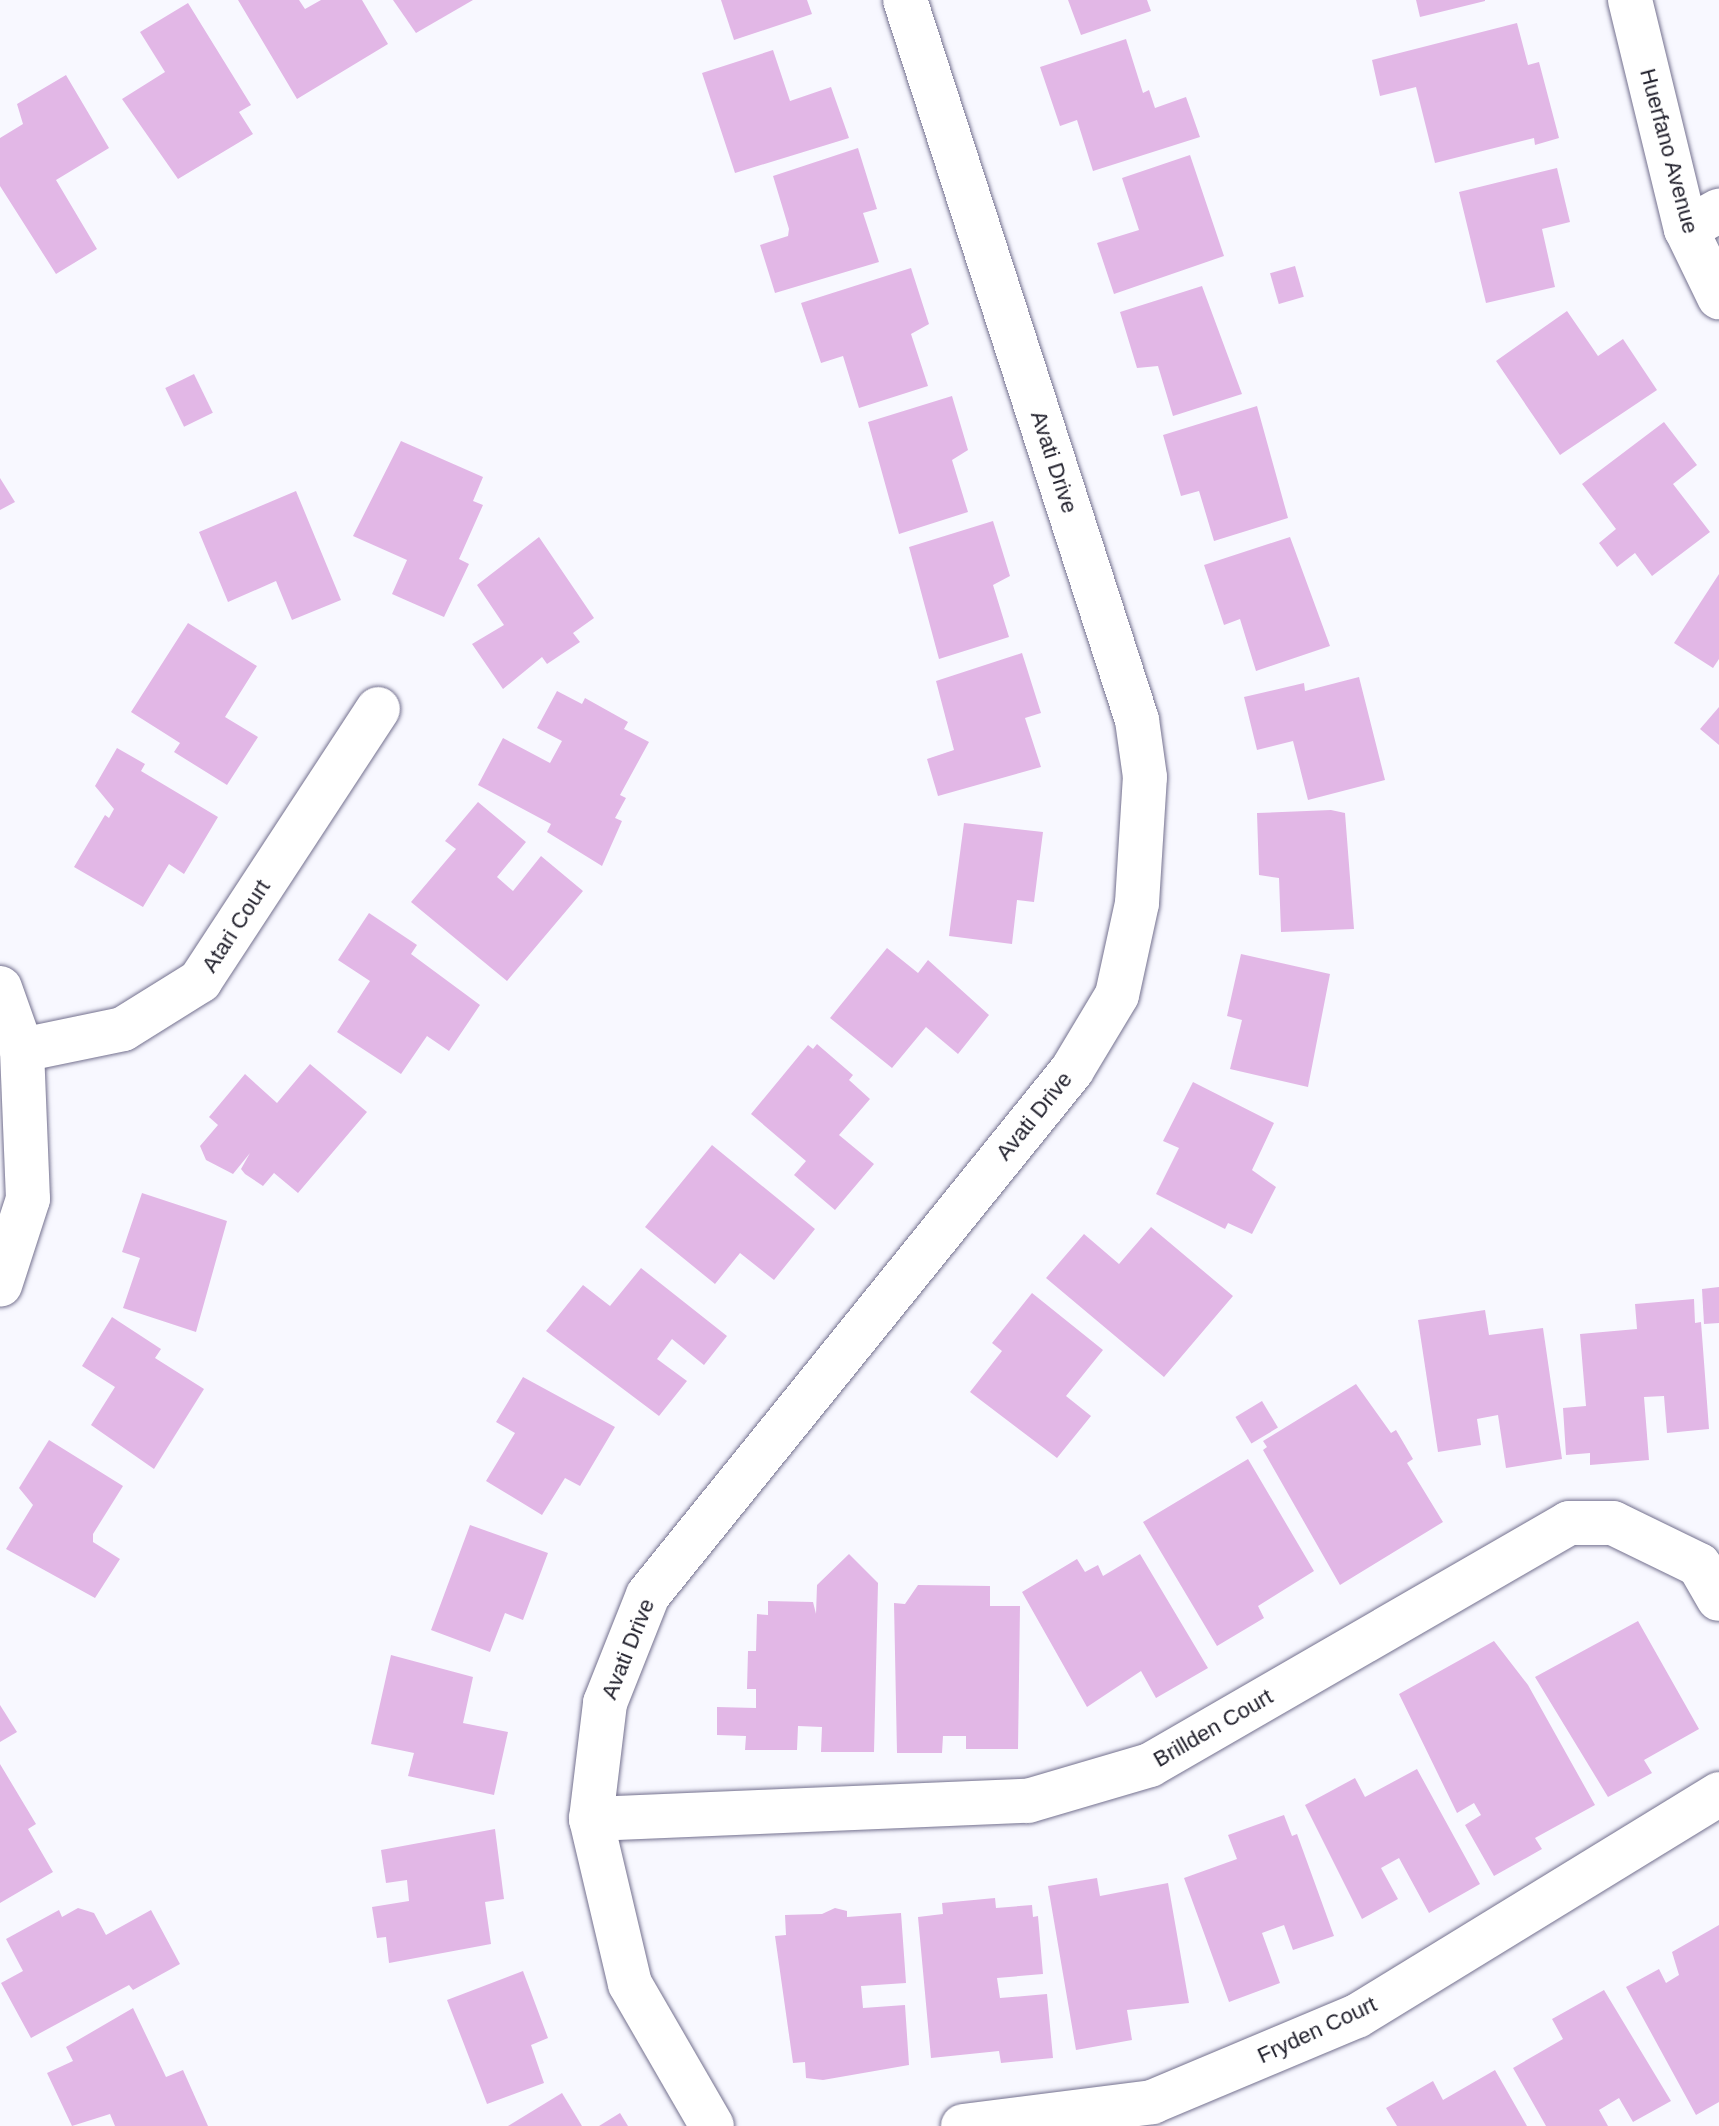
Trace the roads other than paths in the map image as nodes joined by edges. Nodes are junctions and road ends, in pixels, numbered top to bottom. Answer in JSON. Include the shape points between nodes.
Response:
{"nodes":[{"id":1,"x":905,"y":0,"type":"edge"},
{"id":2,"x":1630,"y":0,"type":"edge"},
{"id":3,"x":1703,"y":220,"type":"edge"},
{"id":4,"x":1719,"y":297,"type":"edge"},
{"id":5,"x":378,"y":709,"type":"dead end"},
{"id":6,"x":0,"y":988,"type":"edge"},
{"id":7,"x":22,"y":1050,"type":"junction"},
{"id":8,"x":0,"y":1285,"type":"edge"},
{"id":9,"x":1719,"y":1599,"type":"edge"},
{"id":10,"x":1719,"y":1794,"type":"edge"},
{"id":11,"x":591,"y":1819,"type":"junction"},
{"id":12,"x":712,"y":2126,"type":"edge"},
{"id":13,"x":963,"y":2126,"type":"edge"}],
"edges":[{"from":1,"to":11,"type":"street","name":"Avati Drive","via":[[1137,720],[1145,777],[1137,903],[1117,995],[1072,1070],[648,1595],[605,1703]]},
{"from":2,"to":3,"type":"street","name":"Huerfano Avenue"},
{"from":3,"to":4,"type":"street","name":"Huerfano Avenue"},
{"from":5,"to":7,"type":"street","name":"Atari Court","via":[[200,981],[123,1029]]},
{"from":6,"to":7,"type":"street"},
{"from":7,"to":8,"type":"street","via":[[28,1199]]},
{"from":9,"to":11,"type":"street","name":"Brillden Court","via":[[1699,1565],[1613,1523],[1569,1523],[1150,1765],[1028,1801]]},
{"from":10,"to":13,"type":"street","name":"Fryden Court","via":[[1357,2016],[1152,2102]]},
{"from":11,"to":12,"type":"street","name":"Avati Drive","via":[[630,1984]]}]}
